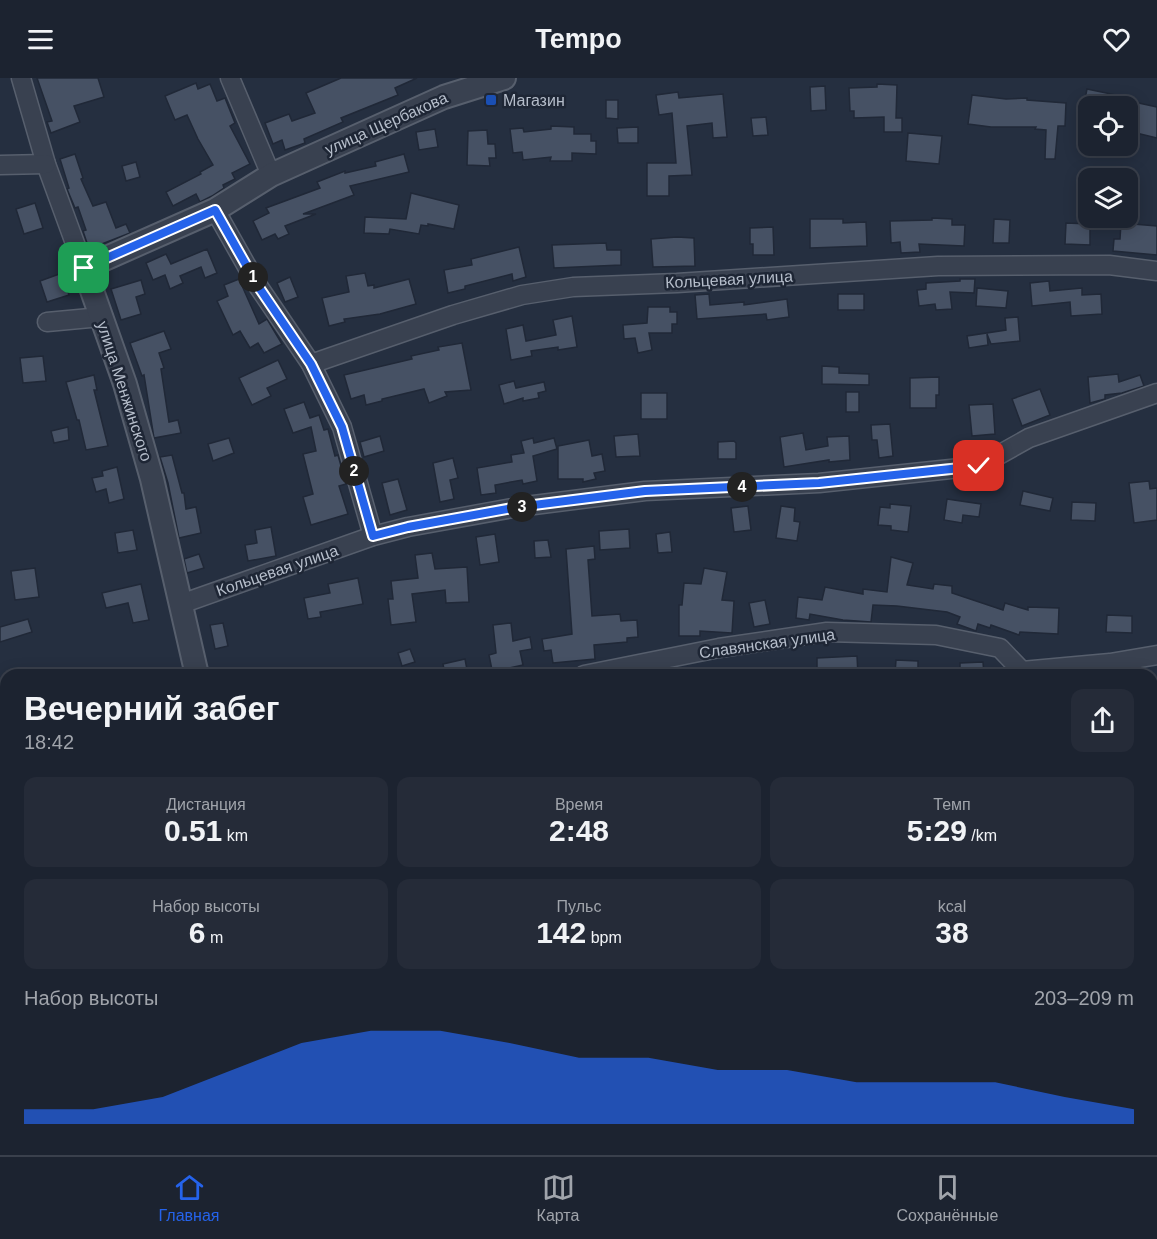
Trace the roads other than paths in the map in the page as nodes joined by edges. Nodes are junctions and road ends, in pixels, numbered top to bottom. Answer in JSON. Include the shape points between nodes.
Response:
{"nodes":[{"id":1,"x":21,"y":78,"type":"edge"},
{"id":2,"x":230,"y":78,"type":"edge"},
{"id":3,"x":504,"y":78,"type":"edge"},
{"id":4,"x":46,"y":164,"type":"junction"},
{"id":5,"x":0,"y":165,"type":"edge"},
{"id":6,"x":271,"y":175,"type":"junction"},
{"id":7,"x":215,"y":210,"type":"junction"},
{"id":8,"x":84,"y":268,"type":"junction"},
{"id":9,"x":1157,"y":271,"type":"edge"},
{"id":10,"x":101,"y":317,"type":"junction"},
{"id":11,"x":47,"y":322,"type":"dead end"},
{"id":12,"x":311,"y":364,"type":"junction"},
{"id":13,"x":1157,"y":393,"type":"edge"},
{"id":14,"x":373,"y":536,"type":"junction"},
{"id":15,"x":181,"y":604,"type":"junction"},
{"id":16,"x":1157,"y":655,"type":"edge"},
{"id":17,"x":196,"y":669,"type":"edge"},
{"id":18,"x":614,"y":669,"type":"edge"},
{"id":19,"x":1020,"y":669,"type":"edge"},
{"id":20,"x":1044,"y":669,"type":"edge"}],
"edges":[{"from":1,"to":4,"type":"street","name":"улица Менжинского"},
{"from":2,"to":6,"type":"street"},
{"from":3,"to":6,"type":"street","name":"улица Щербакова","via":[[444,97]]},
{"from":4,"to":5,"type":"street"},
{"from":4,"to":8,"type":"street","name":"улица Менжинского"},
{"from":6,"to":7,"type":"street","name":"улица Щербакова"},
{"from":7,"to":8,"type":"street","name":"улица Щербакова"},
{"from":7,"to":12,"type":"street","via":[[258,286]]},
{"from":8,"to":10,"type":"street","name":"улица Менжинского"},
{"from":9,"to":12,"type":"street","name":"Кольцевая улица","via":[[1109,265],[938,266],[573,287],[522,295],[453,315]]},
{"from":10,"to":11,"type":"street"},
{"from":10,"to":15,"type":"street","name":"улица Менжинского","via":[[152,479]]},
{"from":12,"to":14,"type":"street","via":[[342,427]]},
{"from":13,"to":14,"type":"street","name":"Кольцевая улица","via":[[1029,438],[979,466],[819,483],[645,491],[518,507]]},
{"from":14,"to":15,"type":"street","name":"Кольцевая улица"},
{"from":15,"to":17,"type":"street","name":"улица Менжинского"},
{"from":16,"to":20,"type":"street","name":"Славянская улица"},
{"from":18,"to":19,"type":"street","name":"Славянская улица","via":[[827,632],[936,635],[999,648]]}]}
